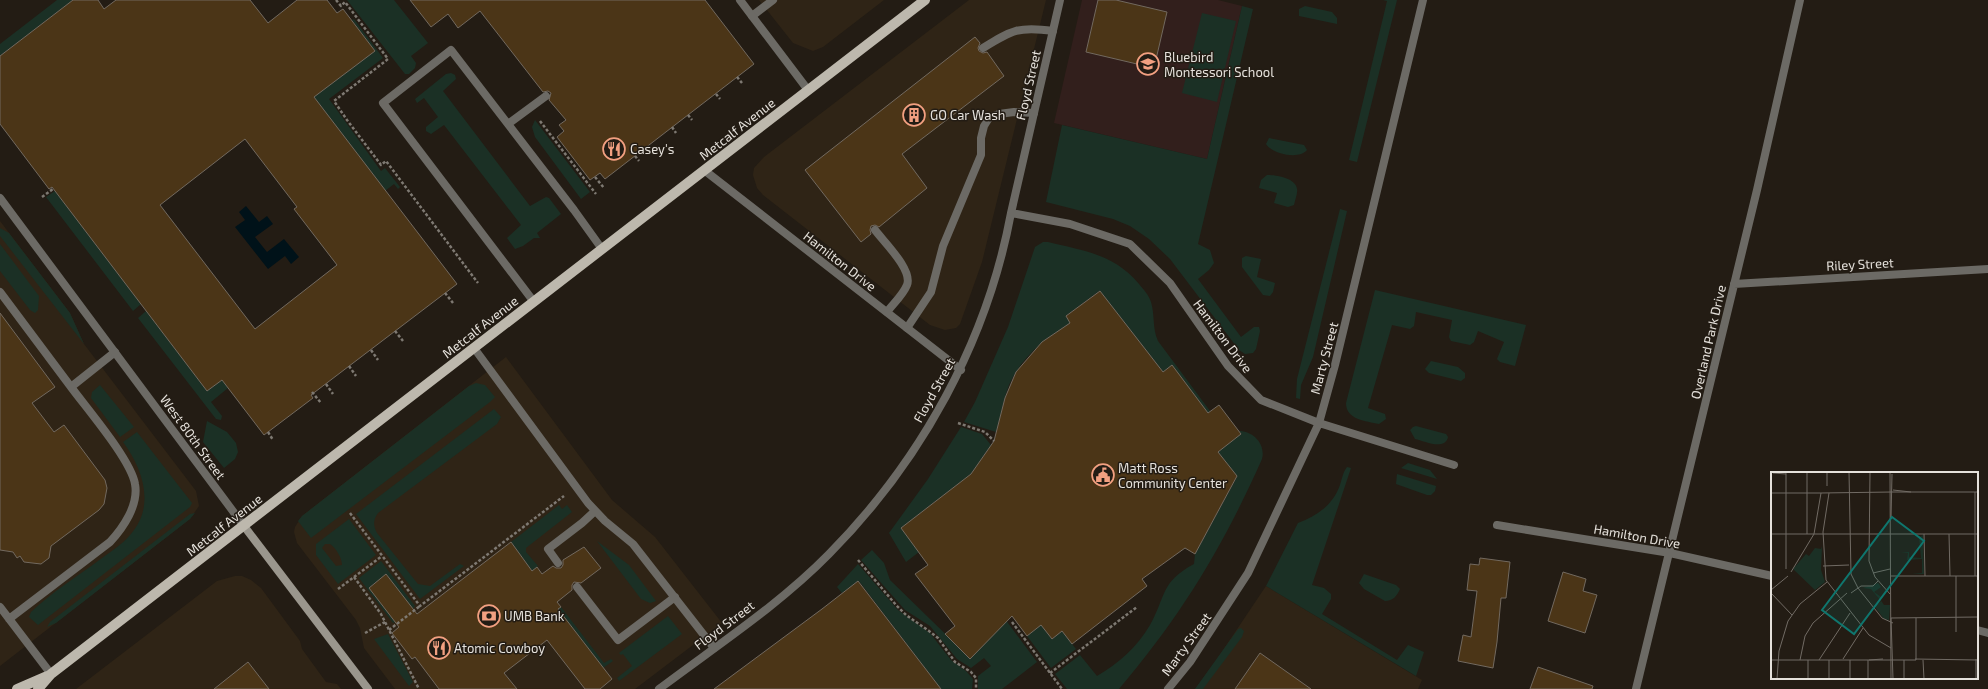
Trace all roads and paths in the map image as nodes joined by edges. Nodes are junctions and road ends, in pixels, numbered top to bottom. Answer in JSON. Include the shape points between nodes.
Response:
{"nodes":[{"id":1,"x":740,"y":0,"type":"edge"},
{"id":2,"x":772,"y":0,"type":"edge"},
{"id":3,"x":925,"y":0,"type":"edge"},
{"id":4,"x":1060,"y":0,"type":"edge"},
{"id":5,"x":1422,"y":0,"type":"edge"},
{"id":6,"x":1800,"y":0,"type":"edge"},
{"id":7,"x":752,"y":16,"type":"junction"},
{"id":8,"x":1053,"y":31,"type":"junction"},
{"id":9,"x":984,"y":48,"type":"dead end"},
{"id":10,"x":737,"y":77,"type":"dead end"},
{"id":11,"x":742,"y":83,"type":"dead end"},
{"id":12,"x":808,"y":90,"type":"junction"},
{"id":13,"x":716,"y":94,"type":"dead end"},
{"id":14,"x":546,"y":96,"type":"dead end"},
{"id":15,"x":720,"y":99,"type":"dead end"},
{"id":16,"x":1034,"y":113,"type":"junction"},
{"id":17,"x":688,"y":115,"type":"dead end"},
{"id":18,"x":692,"y":120,"type":"dead end"},
{"id":19,"x":540,"y":121,"type":"dead end"},
{"id":20,"x":508,"y":124,"type":"junction"},
{"id":21,"x":672,"y":127,"type":"dead end"},
{"id":22,"x":676,"y":133,"type":"dead end"},
{"id":23,"x":635,"y":156,"type":"dead end"},
{"id":24,"x":639,"y":161,"type":"dead end"},
{"id":25,"x":704,"y":170,"type":"junction"},
{"id":26,"x":595,"y":177,"type":"dead end"},
{"id":27,"x":604,"y":188,"type":"dead end"},
{"id":28,"x":53,"y":189,"type":"dead end"},
{"id":29,"x":596,"y":194,"type":"dead end"},
{"id":30,"x":42,"y":197,"type":"dead end"},
{"id":31,"x":0,"y":198,"type":"edge"},
{"id":32,"x":1011,"y":213,"type":"junction"},
{"id":33,"x":875,"y":230,"type":"dead end"},
{"id":34,"x":602,"y":249,"type":"junction"},
{"id":35,"x":1988,"y":269,"type":"edge"},
{"id":36,"x":1734,"y":284,"type":"junction"},
{"id":37,"x":0,"y":292,"type":"edge"},
{"id":38,"x":445,"y":293,"type":"dead end"},
{"id":39,"x":534,"y":302,"type":"junction"},
{"id":40,"x":453,"y":303,"type":"dead end"},
{"id":41,"x":887,"y":312,"type":"junction"},
{"id":42,"x":907,"y":328,"type":"junction"},
{"id":43,"x":395,"y":331,"type":"dead end"},
{"id":44,"x":403,"y":341,"type":"dead end"},
{"id":45,"x":474,"y":348,"type":"junction"},
{"id":46,"x":371,"y":350,"type":"dead end"},
{"id":47,"x":115,"y":352,"type":"junction"},
{"id":48,"x":378,"y":360,"type":"dead end"},
{"id":49,"x":349,"y":366,"type":"dead end"},
{"id":50,"x":961,"y":370,"type":"junction"},
{"id":51,"x":356,"y":376,"type":"dead end"},
{"id":52,"x":326,"y":384,"type":"dead end"},
{"id":53,"x":71,"y":387,"type":"junction"},
{"id":54,"x":312,"y":392,"type":"dead end"},
{"id":55,"x":333,"y":394,"type":"dead end"},
{"id":56,"x":321,"y":403,"type":"dead end"},
{"id":57,"x":958,"y":423,"type":"dead end"},
{"id":58,"x":1319,"y":423,"type":"junction"},
{"id":59,"x":268,"y":432,"type":"dead end"},
{"id":60,"x":273,"y":440,"type":"dead end"},
{"id":61,"x":994,"y":441,"type":"dead end"},
{"id":62,"x":1454,"y":465,"type":"dead end"},
{"id":63,"x":565,"y":496,"type":"dead end"},
{"id":64,"x":595,"y":511,"type":"junction"},
{"id":65,"x":350,"y":513,"type":"dead end"},
{"id":66,"x":1497,"y":525,"type":"dead end"},
{"id":67,"x":244,"y":526,"type":"junction"},
{"id":68,"x":1670,"y":554,"type":"junction"},
{"id":69,"x":382,"y":556,"type":"junction"},
{"id":70,"x":858,"y":560,"type":"dead end"},
{"id":71,"x":558,"y":563,"type":"dead end"},
{"id":72,"x":1771,"y":576,"type":"edge"},
{"id":73,"x":354,"y":577,"type":"junction"},
{"id":74,"x":577,"y":586,"type":"dead end"},
{"id":75,"x":338,"y":589,"type":"dead end"},
{"id":76,"x":675,"y":597,"type":"junction"},
{"id":77,"x":420,"y":606,"type":"junction"},
{"id":78,"x":0,"y":607,"type":"edge"},
{"id":79,"x":1137,"y":607,"type":"dead end"},
{"id":80,"x":9,"y":619,"type":"junction"},
{"id":81,"x":385,"y":622,"type":"junction"},
{"id":82,"x":1012,"y":622,"type":"dead end"},
{"id":83,"x":389,"y":630,"type":"junction"},
{"id":84,"x":1978,"y":630,"type":"edge"},
{"id":85,"x":1988,"y":632,"type":"edge"},
{"id":86,"x":365,"y":633,"type":"dead end"},
{"id":87,"x":714,"y":648,"type":"junction"},
{"id":88,"x":1050,"y":673,"type":"junction"},
{"id":89,"x":51,"y":674,"type":"junction"},
{"id":90,"x":17,"y":689,"type":"edge"},
{"id":91,"x":38,"y":689,"type":"edge"},
{"id":92,"x":368,"y":689,"type":"edge"},
{"id":93,"x":419,"y":689,"type":"edge"},
{"id":94,"x":659,"y":689,"type":"edge"},
{"id":95,"x":976,"y":689,"type":"edge"},
{"id":96,"x":1062,"y":689,"type":"edge"},
{"id":97,"x":1168,"y":689,"type":"edge"},
{"id":98,"x":1636,"y":689,"type":"edge"}],
"edges":[{"from":1,"to":7,"type":"street"},
{"from":2,"to":7,"type":"street"},
{"from":3,"to":12,"type":"main road","name":"Metcalf Avenue"},
{"from":4,"to":8,"type":"street","name":"Floyd Street"},
{"from":5,"to":58,"type":"street","name":"Marty Street"},
{"from":6,"to":36,"type":"street","name":"Overland Park Drive"},
{"from":7,"to":12,"type":"street"},
{"from":8,"to":9,"type":"street","via":[[1022,28],[1008,32]]},
{"from":8,"to":16,"type":"street","name":"Floyd Street"},
{"from":10,"to":11,"type":"path"},
{"from":12,"to":25,"type":"main road","name":"Metcalf Avenue"},
{"from":13,"to":15,"type":"path"},
{"from":14,"to":20,"type":"street"},
{"from":16,"to":32,"type":"street","name":"Floyd Street"},
{"from":16,"to":42,"type":"street","via":[[999,114],[989,118],[984,126],[981,155],[943,246],[931,292]]},
{"from":17,"to":18,"type":"path"},
{"from":19,"to":29,"type":"path"},
{"from":20,"to":34,"type":"street"},
{"from":20,"to":39,"type":"street","via":[[451,50],[383,103]]},
{"from":21,"to":22,"type":"path"},
{"from":23,"to":24,"type":"path"},
{"from":25,"to":34,"type":"main road","name":"Metcalf Avenue"},
{"from":25,"to":41,"type":"street","name":"Hamilton Drive"},
{"from":26,"to":27,"type":"path"},
{"from":28,"to":30,"type":"path"},
{"from":31,"to":47,"type":"street","name":"West 80th Street"},
{"from":32,"to":50,"type":"street","name":"Floyd Street","via":[[989,299]]},
{"from":32,"to":58,"type":"street","name":"Hamilton Drive","via":[[1070,224],[1130,244],[1170,284],[1228,366],[1261,400]]},
{"from":33,"to":41,"type":"street","via":[[906,269],[908,278],[904,290]]},
{"from":34,"to":39,"type":"main road","name":"Metcalf Avenue"},
{"from":35,"to":36,"type":"street","name":"Riley Street"},
{"from":36,"to":68,"type":"street","name":"Overland Park Drive"},
{"from":37,"to":53,"type":"street"},
{"from":38,"to":40,"type":"path"},
{"from":39,"to":45,"type":"main road","name":"Metcalf Avenue"},
{"from":41,"to":42,"type":"street","name":"Hamilton Drive"},
{"from":42,"to":50,"type":"street","name":"Hamilton Drive"},
{"from":43,"to":44,"type":"path"},
{"from":45,"to":64,"type":"street"},
{"from":45,"to":67,"type":"main road","name":"Metcalf Avenue"},
{"from":46,"to":48,"type":"path"},
{"from":47,"to":53,"type":"street"},
{"from":47,"to":67,"type":"street","name":"West 80th Street"},
{"from":49,"to":51,"type":"path"},
{"from":50,"to":87,"type":"street","name":"Floyd Street","via":[[914,450],[878,499],[829,554],[786,593]]},
{"from":52,"to":55,"type":"path"},
{"from":53,"to":80,"type":"street","via":[[129,467],[135,486],[133,504],[124,525],[110,542]]},
{"from":54,"to":56,"type":"path"},
{"from":57,"to":61,"type":"path","via":[[985,432]]},
{"from":58,"to":62,"type":"street","name":"Hamilton Drive"},
{"from":58,"to":97,"type":"street","name":"Marty Street","via":[[1248,573],[1190,662]]},
{"from":59,"to":60,"type":"path"},
{"from":63,"to":77,"type":"path"},
{"from":64,"to":71,"type":"street","via":[[548,549]]},
{"from":64,"to":76,"type":"street","via":[[632,544]]},
{"from":65,"to":69,"type":"path"},
{"from":66,"to":68,"type":"street","name":"Hamilton Drive"},
{"from":67,"to":89,"type":"main road","name":"Metcalf Avenue"},
{"from":67,"to":92,"type":"street","name":"West 80th Street"},
{"from":68,"to":72,"type":"street","name":"Hamilton Drive"},
{"from":68,"to":98,"type":"street","name":"Overland Park Drive"},
{"from":69,"to":73,"type":"path"},
{"from":69,"to":77,"type":"path"},
{"from":70,"to":95,"type":"path","via":[[906,615],[938,638],[956,662],[971,672],[976,678]]},
{"from":73,"to":75,"type":"path"},
{"from":73,"to":81,"type":"path"},
{"from":74,"to":76,"type":"street","via":[[618,640]]},
{"from":76,"to":87,"type":"street"},
{"from":77,"to":83,"type":"path"},
{"from":78,"to":80,"type":"street"},
{"from":79,"to":88,"type":"path"},
{"from":80,"to":89,"type":"street"},
{"from":81,"to":83,"type":"path"},
{"from":81,"to":86,"type":"path"},
{"from":82,"to":88,"type":"path"},
{"from":83,"to":93,"type":"path"},
{"from":84,"to":85,"type":"street"},
{"from":87,"to":94,"type":"street","name":"Floyd Street"},
{"from":88,"to":96,"type":"path"},
{"from":89,"to":90,"type":"main road","name":"Metcalf Avenue"},
{"from":89,"to":91,"type":"main road","name":"Metcalf Avenue"}]}
